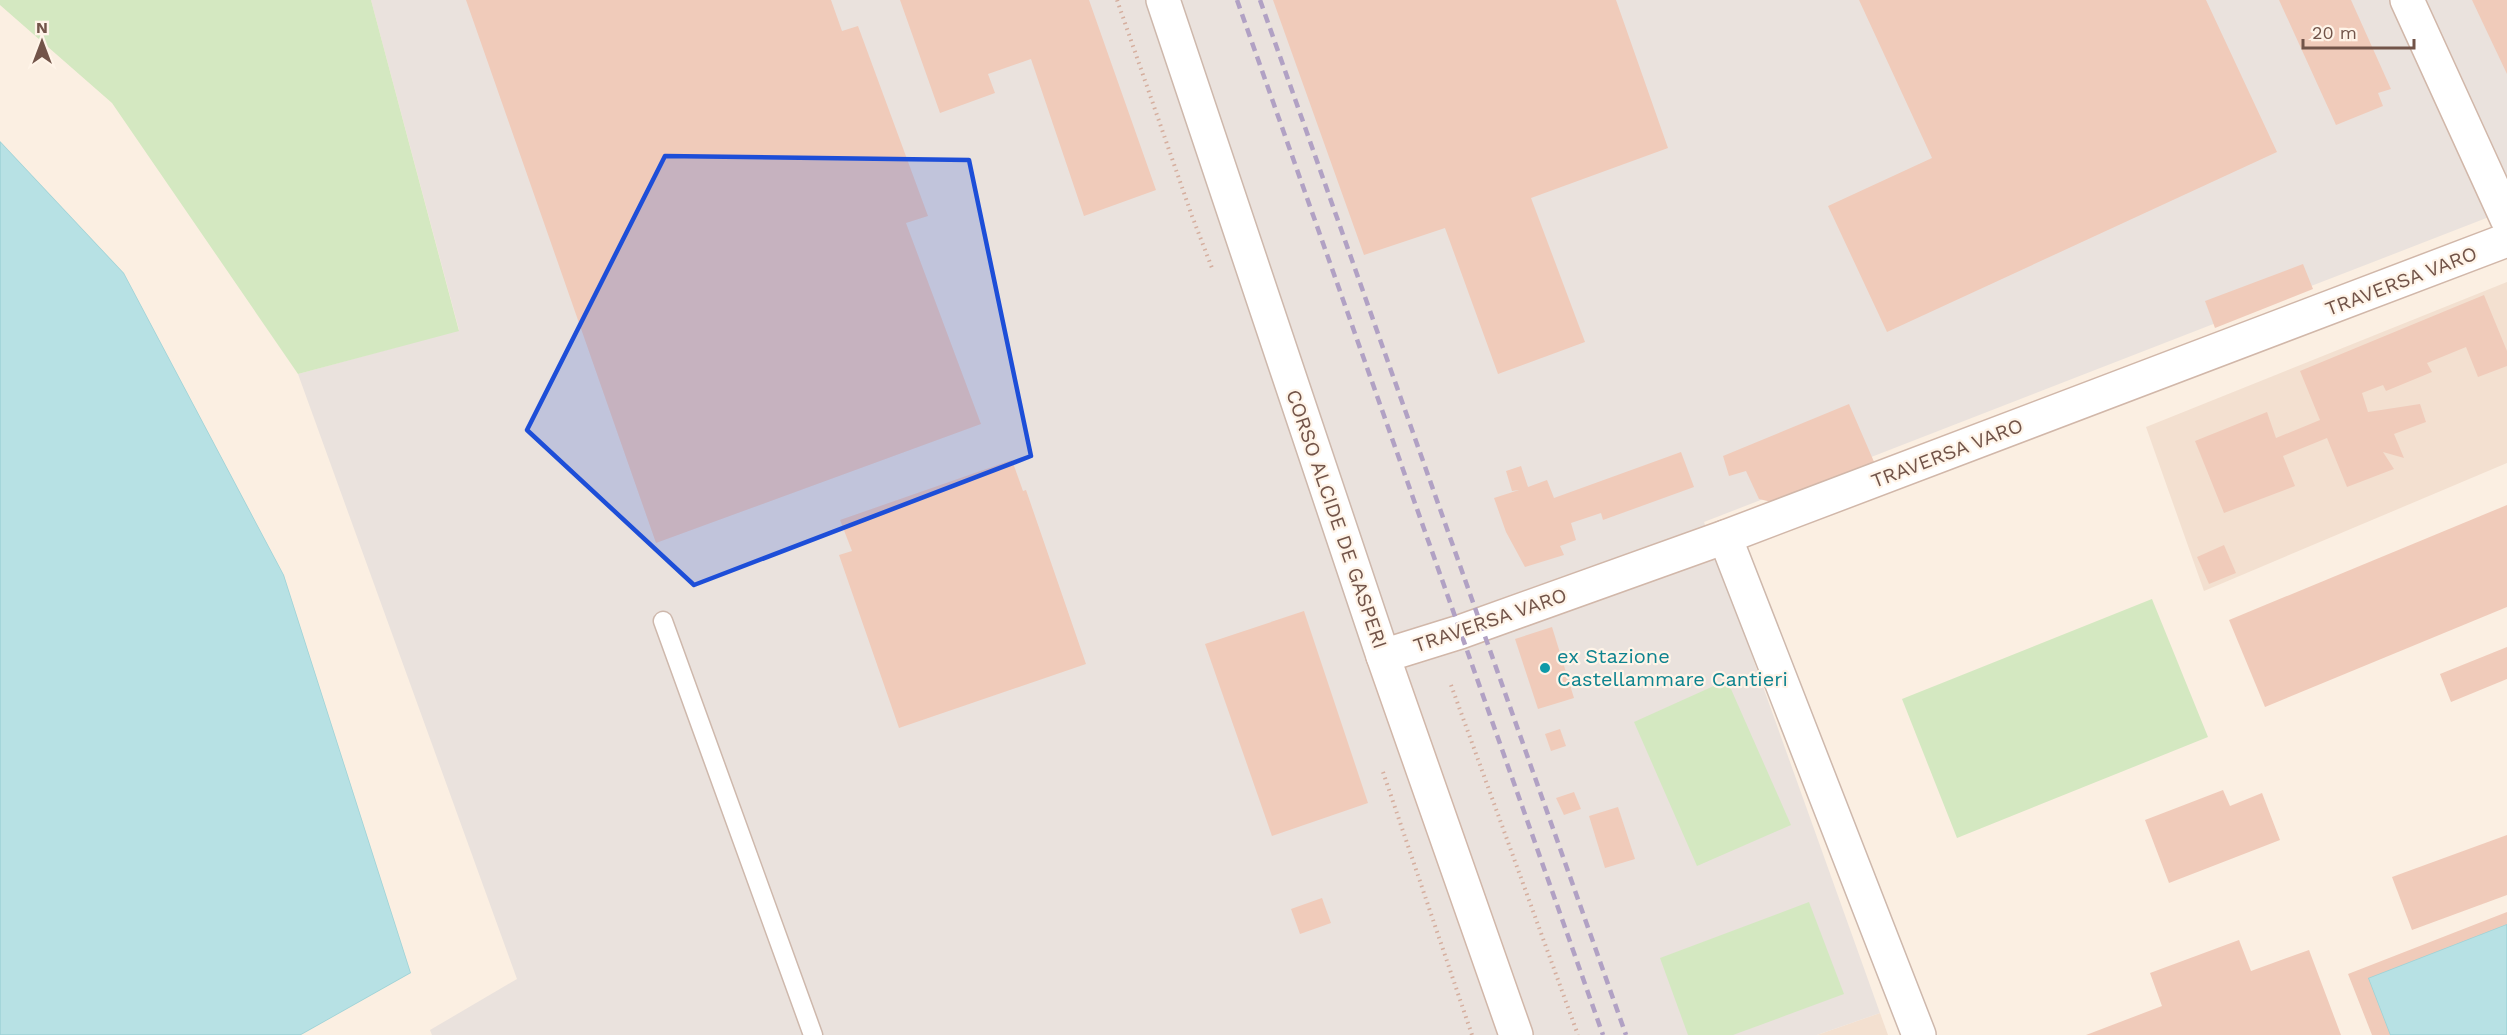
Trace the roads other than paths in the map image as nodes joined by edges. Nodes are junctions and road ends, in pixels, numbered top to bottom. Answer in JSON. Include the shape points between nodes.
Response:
{"nodes":[{"id":1,"x":1163,"y":0,"type":"edge"},
{"id":2,"x":2407,"y":0,"type":"edge"},
{"id":3,"x":2507,"y":219,"type":"edge"},
{"id":4,"x":2507,"y":240,"type":"edge"},
{"id":5,"x":1725,"y":537,"type":"junction"},
{"id":6,"x":663,"y":621,"type":"dead end"},
{"id":7,"x":1383,"y":656,"type":"junction"},
{"id":8,"x":813,"y":1035,"type":"edge"},
{"id":9,"x":1516,"y":1035,"type":"edge"},
{"id":10,"x":1919,"y":1035,"type":"edge"}],
"edges":[{"from":1,"to":7,"type":"street","name":"CORSO ALCIDE DE GASPERI"},
{"from":2,"to":3,"type":"street"},
{"from":4,"to":5,"type":"street","name":"TRAVERSA VARO"},
{"from":5,"to":7,"type":"street","name":"TRAVERSA VARO"},
{"from":5,"to":10,"type":"street"},
{"from":6,"to":8,"type":"lane"},
{"from":7,"to":9,"type":"street","name":"CORSO ALCIDE DE GASPERI"}]}
